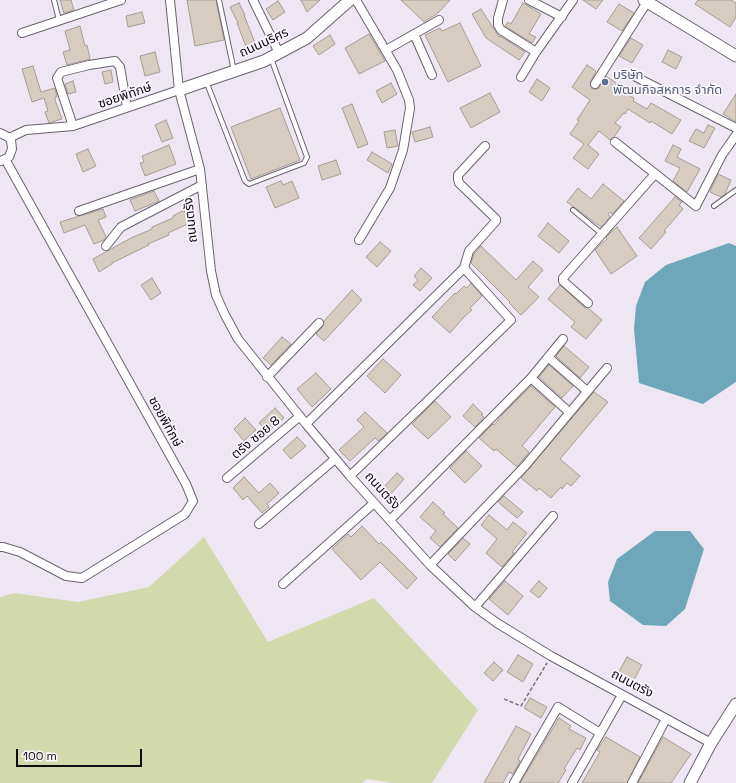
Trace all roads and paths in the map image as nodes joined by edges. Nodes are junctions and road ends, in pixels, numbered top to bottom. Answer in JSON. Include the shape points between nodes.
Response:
{"nodes":[{"id":1,"x":54,"y":0,"type":"edge"},
{"id":2,"x":121,"y":0,"type":"edge"},
{"id":3,"x":170,"y":0,"type":"edge"},
{"id":4,"x":219,"y":0,"type":"edge"},
{"id":5,"x":253,"y":0,"type":"edge"},
{"id":6,"x":350,"y":0,"type":"edge"},
{"id":7,"x":356,"y":0,"type":"edge"},
{"id":8,"x":503,"y":0,"type":"edge"},
{"id":9,"x":529,"y":0,"type":"edge"},
{"id":10,"x":573,"y":0,"type":"edge"},
{"id":11,"x":646,"y":1,"type":"edge"},
{"id":12,"x":102,"y":3,"type":"edge"},
{"id":13,"x":562,"y":17,"type":"junction"},
{"id":14,"x":439,"y":20,"type":"dead end"},
{"id":15,"x":60,"y":21,"type":"junction"},
{"id":16,"x":22,"y":33,"type":"dead end"},
{"id":17,"x":414,"y":34,"type":"junction"},
{"id":18,"x":386,"y":50,"type":"junction"},
{"id":19,"x":536,"y":52,"type":"junction"},
{"id":20,"x":275,"y":55,"type":"junction"},
{"id":21,"x":736,"y":56,"type":"edge"},
{"id":22,"x":234,"y":72,"type":"junction"},
{"id":23,"x":432,"y":75,"type":"dead end"},
{"id":24,"x":632,"y":75,"type":"dead end"},
{"id":25,"x":521,"y":77,"type":"dead end"},
{"id":26,"x":206,"y":82,"type":"junction"},
{"id":27,"x":595,"y":84,"type":"dead end"},
{"id":28,"x":178,"y":90,"type":"junction"},
{"id":29,"x":127,"y":107,"type":"junction"},
{"id":30,"x":73,"y":126,"type":"junction"},
{"id":31,"x":736,"y":128,"type":"edge"},
{"id":32,"x":0,"y":134,"type":"edge"},
{"id":33,"x":736,"y":135,"type":"edge"},
{"id":34,"x":9,"y":138,"type":"junction"},
{"id":35,"x":615,"y":142,"type":"dead end"},
{"id":36,"x":484,"y":146,"type":"dead end"},
{"id":37,"x":3,"y":160,"type":"edge"},
{"id":38,"x":200,"y":169,"type":"junction"},
{"id":39,"x":655,"y":174,"type":"junction"},
{"id":40,"x":202,"y":185,"type":"junction"},
{"id":41,"x":736,"y":190,"type":"edge"},
{"id":42,"x":714,"y":206,"type":"dead end"},
{"id":43,"x":573,"y":210,"type":"dead end"},
{"id":44,"x":79,"y":211,"type":"dead end"},
{"id":45,"x":602,"y":234,"type":"junction"},
{"id":46,"x":359,"y":240,"type":"dead end"},
{"id":47,"x":106,"y":246,"type":"dead end"},
{"id":48,"x":464,"y":268,"type":"junction"},
{"id":49,"x":588,"y":303,"type":"dead end"},
{"id":50,"x":319,"y":323,"type":"dead end"},
{"id":51,"x":563,"y":339,"type":"dead end"},
{"id":52,"x":548,"y":357,"type":"junction"},
{"id":53,"x":607,"y":368,"type":"dead end"},
{"id":54,"x":268,"y":377,"type":"junction"},
{"id":55,"x":531,"y":378,"type":"junction"},
{"id":56,"x":587,"y":391,"type":"junction"},
{"id":57,"x":569,"y":412,"type":"junction"},
{"id":58,"x":300,"y":416,"type":"junction"},
{"id":59,"x":306,"y":424,"type":"junction"},
{"id":60,"x":335,"y":459,"type":"junction"},
{"id":61,"x":350,"y":476,"type":"junction"},
{"id":62,"x":228,"y":478,"type":"dead end"},
{"id":63,"x":374,"y":503,"type":"junction"},
{"id":64,"x":553,"y":516,"type":"dead end"},
{"id":65,"x":390,"y":520,"type":"junction"},
{"id":66,"x":259,"y":524,"type":"dead end"},
{"id":67,"x":0,"y":547,"type":"edge"},
{"id":68,"x":430,"y":565,"type":"junction"},
{"id":69,"x":283,"y":584,"type":"dead end"},
{"id":70,"x":475,"y":608,"type":"junction"},
{"id":71,"x":551,"y":656,"type":"junction"},
{"id":72,"x":622,"y":695,"type":"junction"},
{"id":73,"x":504,"y":699,"type":"dead end"},
{"id":74,"x":736,"y":704,"type":"edge"},
{"id":75,"x":666,"y":719,"type":"junction"},
{"id":76,"x":600,"y":733,"type":"junction"},
{"id":77,"x":711,"y":743,"type":"junction"},
{"id":78,"x":514,"y":783,"type":"edge"},
{"id":79,"x":572,"y":783,"type":"edge"},
{"id":80,"x":632,"y":783,"type":"edge"},
{"id":81,"x":690,"y":783,"type":"edge"}],
"edges":[{"from":1,"to":15,"type":"lane"},
{"from":2,"to":12,"type":"street"},
{"from":3,"to":28,"type":"street","name":"ถนนตรัง"},
{"from":4,"to":22,"type":"lane"},
{"from":5,"to":20,"type":"street"},
{"from":6,"to":20,"type":"street","name":"ถนนนริศร","via":[[307,38]]},
{"from":7,"to":18,"type":"street"},
{"from":8,"to":19,"type":"street","via":[[498,18],[501,30]]},
{"from":9,"to":13,"type":"street"},
{"from":10,"to":13,"type":"street"},
{"from":11,"to":21,"type":"street"},
{"from":11,"to":27,"type":"street"},
{"from":12,"to":15,"type":"street"},
{"from":13,"to":19,"type":"street"},
{"from":14,"to":17,"type":"street"},
{"from":15,"to":16,"type":"street"},
{"from":17,"to":18,"type":"street"},
{"from":17,"to":23,"type":"street"},
{"from":18,"to":46,"type":"street","via":[[397,70],[410,108],[403,150],[390,188]]},
{"from":19,"to":25,"type":"street"},
{"from":20,"to":22,"type":"street","name":"ถนนนริศร"},
{"from":20,"to":26,"type":"lane","via":[[307,157],[304,163],[249,184],[245,181]]},
{"from":22,"to":26,"type":"street","name":"ถนนนริศร"},
{"from":24,"to":31,"type":"street"},
{"from":26,"to":28,"type":"street","name":"ถนนนริศร"},
{"from":28,"to":29,"type":"street","name":"ซอยพิทักษ์"},
{"from":28,"to":38,"type":"street","name":"ถนนตรัง"},
{"from":29,"to":30,"type":"street","name":"ซอยพิทักษ์"},
{"from":29,"to":30,"type":"street","via":[[120,67],[115,61],[61,72],[57,78]]},
{"from":30,"to":34,"type":"street","name":"ซอยพิทักษ์","via":[[26,130]]},
{"from":32,"to":34,"type":"street"},
{"from":33,"to":39,"type":"street","via":[[722,155],[696,206]]},
{"from":34,"to":37,"type":"street","name":"ซอยพิทักษ์","via":[[12,144],[11,153]]},
{"from":35,"to":39,"type":"street"},
{"from":36,"to":48,"type":"street","via":[[458,175],[458,179],[496,221],[469,251]]},
{"from":37,"to":67,"type":"street","name":"ซอยพิทักษ์","via":[[186,484],[192,501],[185,514],[82,578],[66,576],[20,552]]},
{"from":38,"to":40,"type":"street","name":"ถนนตรัง"},
{"from":38,"to":44,"type":"street"},
{"from":39,"to":45,"type":"street"},
{"from":40,"to":47,"type":"street","via":[[121,227]]},
{"from":40,"to":54,"type":"street","name":"ถนนตรัง","via":[[210,271],[216,295],[238,339]]},
{"from":41,"to":42,"type":"lane"},
{"from":43,"to":45,"type":"lane"},
{"from":45,"to":49,"type":"street","via":[[563,278],[563,281]]},
{"from":48,"to":59,"type":"street"},
{"from":48,"to":61,"type":"street","via":[[511,320]]},
{"from":50,"to":54,"type":"street"},
{"from":51,"to":52,"type":"street"},
{"from":52,"to":55,"type":"street"},
{"from":52,"to":56,"type":"street"},
{"from":53,"to":56,"type":"street"},
{"from":54,"to":58,"type":"street","name":"ถนนตรัง"},
{"from":55,"to":57,"type":"street"},
{"from":55,"to":65,"type":"street"},
{"from":56,"to":57,"type":"street"},
{"from":57,"to":68,"type":"street","via":[[524,466]]},
{"from":58,"to":59,"type":"street","name":"ถนนตรัง"},
{"from":58,"to":62,"type":"street","name":"ตรัง ซอย 8"},
{"from":59,"to":60,"type":"street","name":"ถนนตรัง"},
{"from":60,"to":61,"type":"street","name":"ถนนตรัง"},
{"from":60,"to":66,"type":"street"},
{"from":61,"to":63,"type":"street","name":"ถนนตรัง"},
{"from":63,"to":65,"type":"street","name":"ถนนตรัง"},
{"from":63,"to":69,"type":"street"},
{"from":64,"to":70,"type":"street"},
{"from":65,"to":68,"type":"street","name":"ถนนตรัง"},
{"from":68,"to":70,"type":"street","name":"ถนนตรัง"},
{"from":70,"to":71,"type":"street","name":"ถนนตรัง"},
{"from":71,"to":72,"type":"street","name":"ถนนตรัง"},
{"from":71,"to":73,"type":"path","via":[[521,706]]},
{"from":72,"to":75,"type":"street","name":"ถนนตรัง"},
{"from":72,"to":76,"type":"street"},
{"from":74,"to":77,"type":"street"},
{"from":75,"to":77,"type":"street","name":"ถนนตรัง"},
{"from":75,"to":80,"type":"street"},
{"from":76,"to":78,"type":"street","via":[[558,707]]},
{"from":76,"to":79,"type":"street"},
{"from":77,"to":81,"type":"street"}]}
